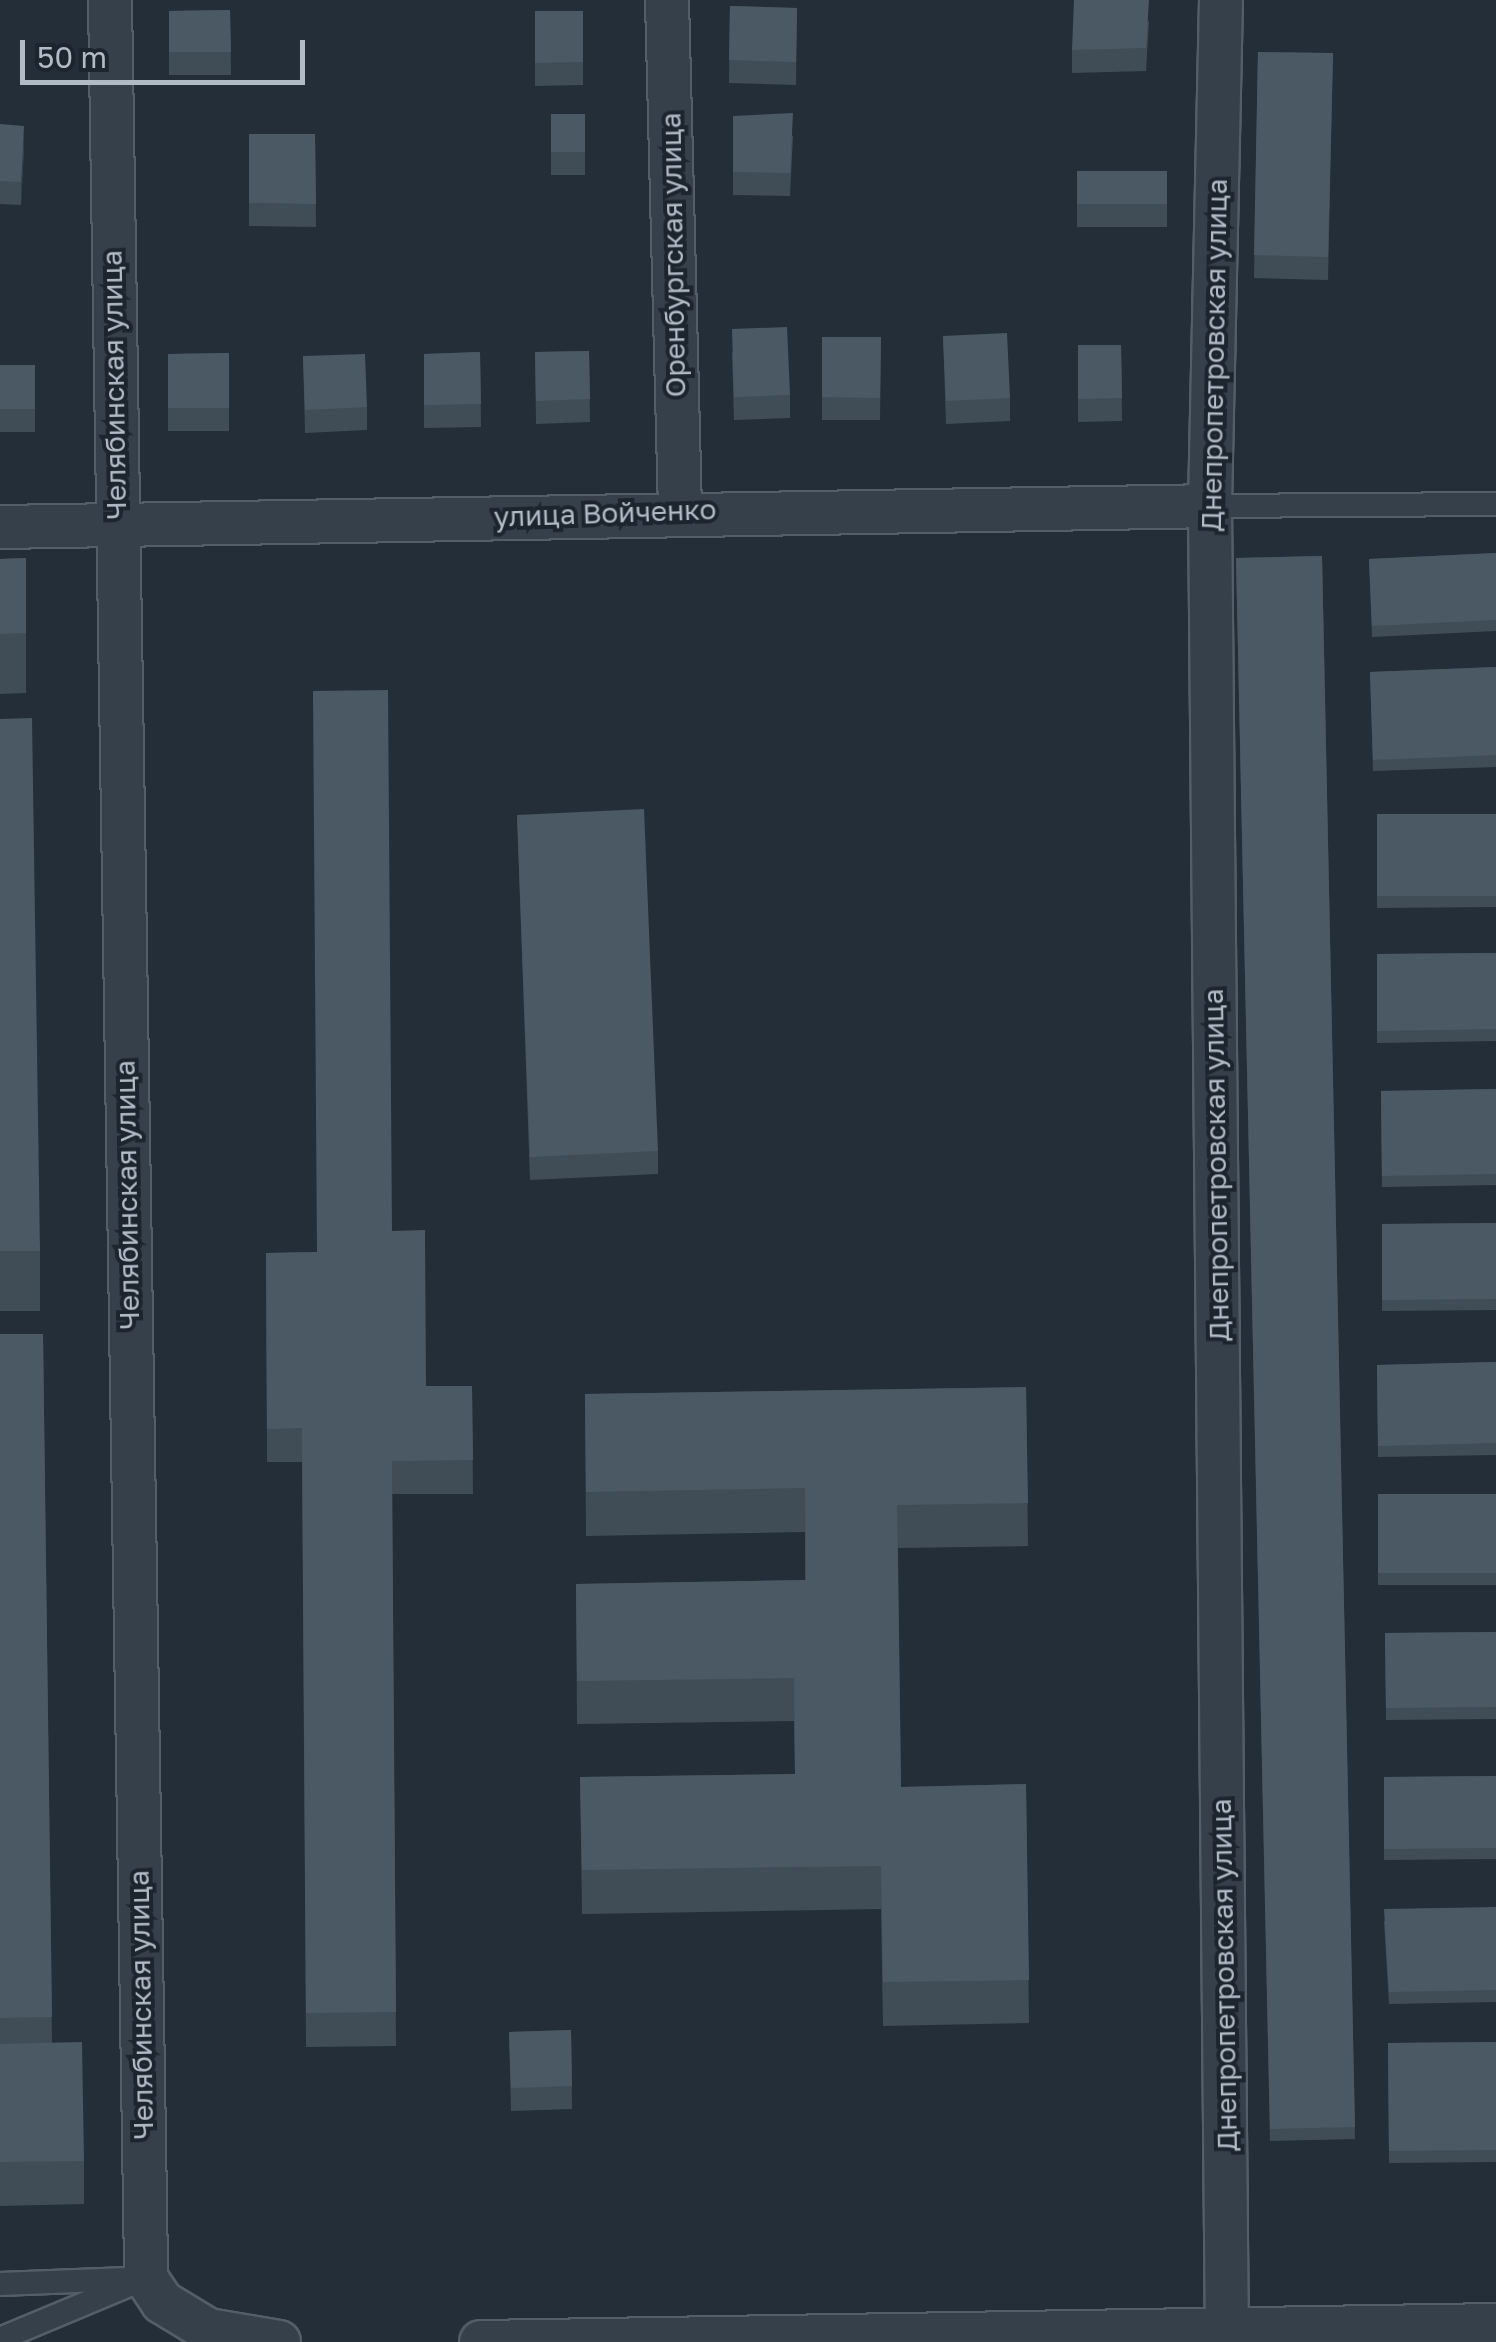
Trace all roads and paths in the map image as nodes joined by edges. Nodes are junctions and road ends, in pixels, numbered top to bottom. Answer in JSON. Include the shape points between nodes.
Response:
{"nodes":[{"id":1,"x":110,"y":0,"type":"edge"},
{"id":2,"x":668,"y":0,"type":"edge"},
{"id":3,"x":1220,"y":0,"type":"edge"},
{"id":4,"x":1496,"y":504,"type":"edge"},
{"id":5,"x":1210,"y":506,"type":"junction"},
{"id":6,"x":680,"y":510,"type":"junction"},
{"id":7,"x":0,"y":528,"type":"edge"},
{"id":8,"x":115,"y":528,"type":"junction"},
{"id":9,"x":146,"y":2278,"type":"junction"},
{"id":10,"x":0,"y":2284,"type":"edge"},
{"id":11,"x":1496,"y":2325,"type":"edge"},
{"id":12,"x":1227,"y":2336,"type":"edge"},
{"id":13,"x":0,"y":2339,"type":"edge"},
{"id":14,"x":279,"y":2342,"type":"edge"},
{"id":15,"x":480,"y":2342,"type":"edge"}],
"edges":[{"from":1,"to":8,"type":"street","name":"Челябинская улица"},
{"from":2,"to":6,"type":"street","name":"Оренбургская улица"},
{"from":3,"to":5,"type":"street","name":"Днепропетровская улица"},
{"from":4,"to":5,"type":"lane"},
{"from":5,"to":6,"type":"street","name":"улица Войченко"},
{"from":5,"to":12,"type":"street","name":"Днепропетровская улица"},
{"from":6,"to":8,"type":"street","name":"улица Войченко"},
{"from":7,"to":8,"type":"street","name":"улица Войченко"},
{"from":8,"to":9,"type":"street","name":"Челябинская улица"},
{"from":9,"to":10,"type":"lane"},
{"from":9,"to":13,"type":"lane"},
{"from":9,"to":14,"type":"street","via":[[188,2320],[236,2337]]},
{"from":11,"to":12,"type":"street"},
{"from":12,"to":15,"type":"street"}]}
